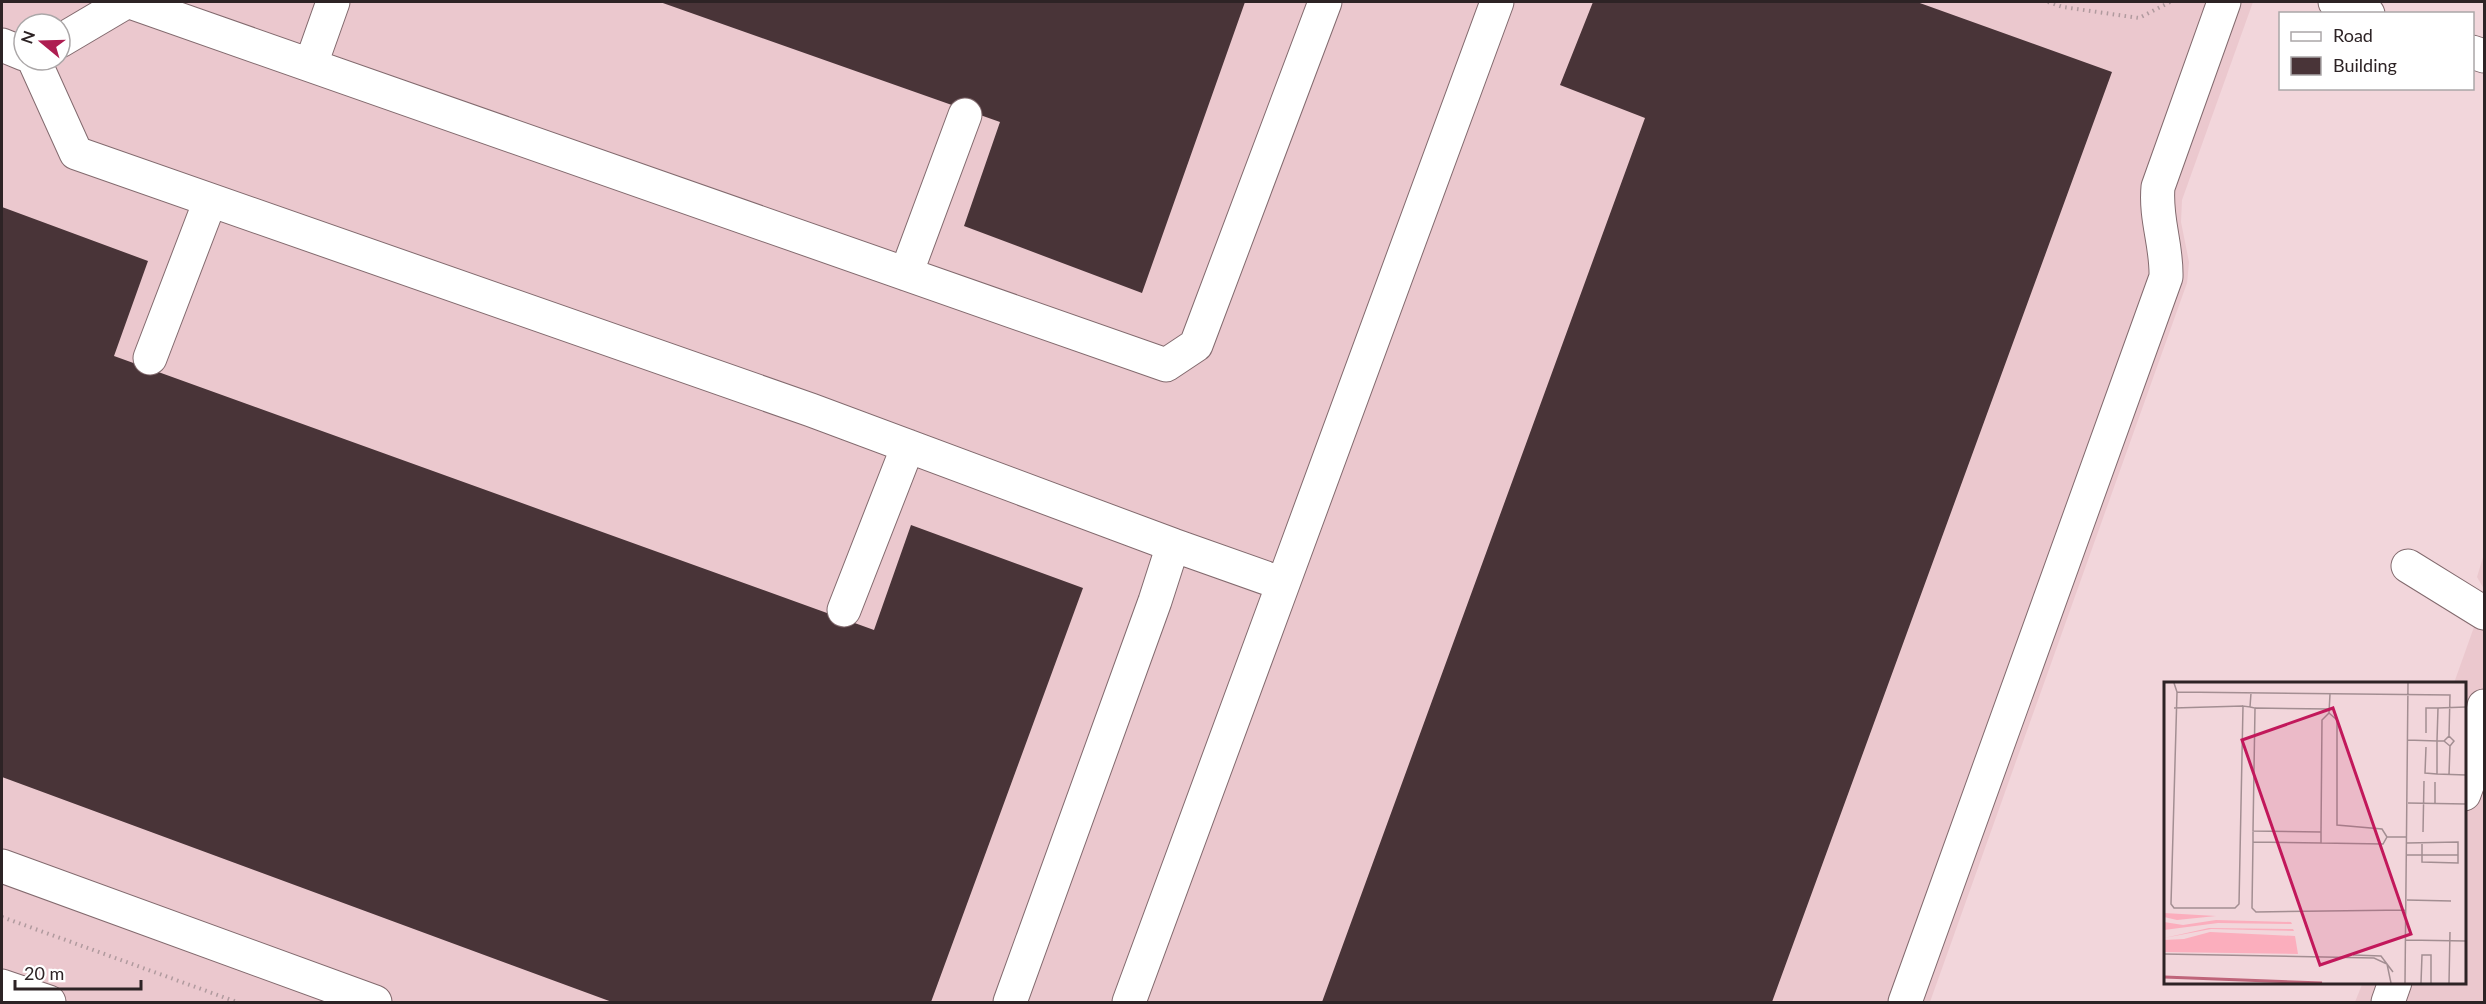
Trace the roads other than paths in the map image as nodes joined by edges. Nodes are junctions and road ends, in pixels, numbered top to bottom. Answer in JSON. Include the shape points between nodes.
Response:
{"nodes":[{"id":1,"x":128,"y":2,"type":"edge"},
{"id":2,"x":333,"y":2,"type":"edge"},
{"id":3,"x":1325,"y":2,"type":"edge"},
{"id":4,"x":1497,"y":2,"type":"edge"},
{"id":5,"x":2224,"y":2,"type":"edge"},
{"id":6,"x":2335,"y":2,"type":"edge"},
{"id":7,"x":2362,"y":12,"type":"edge"},
{"id":8,"x":72,"y":35,"type":"edge"},
{"id":9,"x":310,"y":64,"type":"junction"},
{"id":10,"x":39,"y":72,"type":"edge"},
{"id":11,"x":965,"y":115,"type":"dead end"},
{"id":12,"x":210,"y":201,"type":"junction"},
{"id":13,"x":906,"y":274,"type":"junction"},
{"id":14,"x":150,"y":358,"type":"dead end"},
{"id":15,"x":908,"y":446,"type":"junction"},
{"id":16,"x":1173,"y":545,"type":"junction"},
{"id":17,"x":2408,"y":566,"type":"dead end"},
{"id":18,"x":1283,"y":584,"type":"junction"},
{"id":19,"x":844,"y":610,"type":"dead end"},
{"id":20,"x":2484,"y":613,"type":"edge"},
{"id":21,"x":2484,"y":706,"type":"edge"},
{"id":22,"x":2473,"y":772,"type":"edge"},
{"id":23,"x":2,"y":866,"type":"edge"},
{"id":24,"x":2395,"y":983,"type":"edge"},
{"id":25,"x":2,"y":986,"type":"edge"},
{"id":26,"x":50,"y":1002,"type":"edge"},
{"id":27,"x":375,"y":1002,"type":"edge"},
{"id":28,"x":1010,"y":1002,"type":"edge"},
{"id":29,"x":1129,"y":1002,"type":"edge"},
{"id":30,"x":1905,"y":1002,"type":"edge"},
{"id":31,"x":2388,"y":1002,"type":"edge"}],
"edges":[{"from":1,"to":8,"type":"main road"},
{"from":1,"to":9,"type":"main road"},
{"from":2,"to":9,"type":"main road"},
{"from":3,"to":13,"type":"main road","via":[[1196,345],[1166,365]]},
{"from":4,"to":18,"type":"main road"},
{"from":5,"to":30,"type":"main road","via":[[2158,187],[2156,208],[2167,257],[2166,277]]},
{"from":6,"to":7,"type":"main road"},
{"from":9,"to":13,"type":"main road"},
{"from":10,"to":12,"type":"main road","via":[[76,153]]},
{"from":11,"to":13,"type":"main road"},
{"from":12,"to":14,"type":"main road"},
{"from":12,"to":15,"type":"main road"},
{"from":15,"to":16,"type":"main road"},
{"from":15,"to":19,"type":"main road"},
{"from":16,"to":18,"type":"main road"},
{"from":16,"to":28,"type":"main road"},
{"from":17,"to":20,"type":"main road"},
{"from":18,"to":29,"type":"main road"},
{"from":21,"to":22,"type":"main road"},
{"from":23,"to":27,"type":"main road"},
{"from":24,"to":31,"type":"main road"},
{"from":25,"to":26,"type":"main road"}]}
